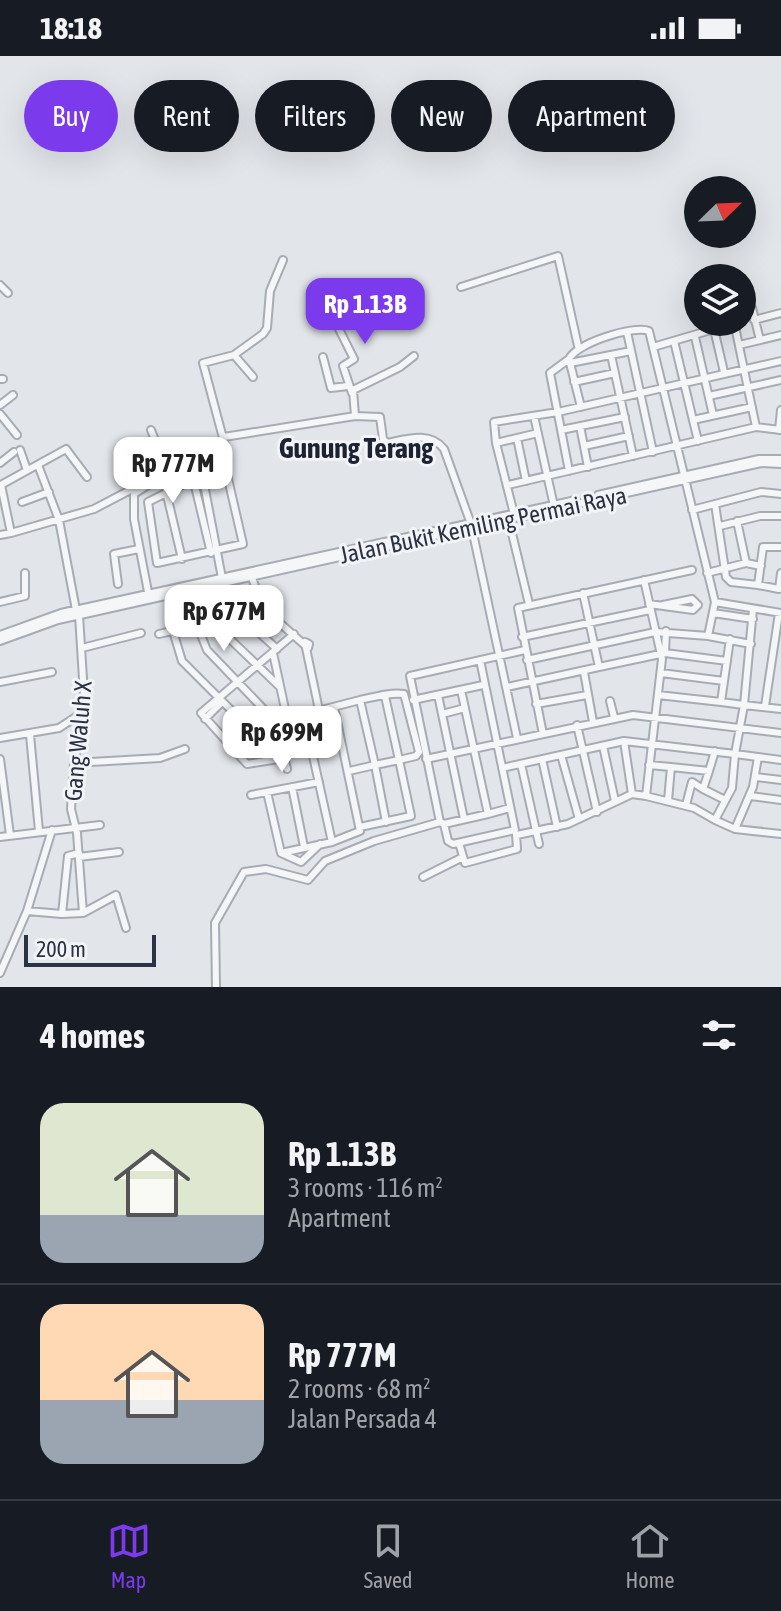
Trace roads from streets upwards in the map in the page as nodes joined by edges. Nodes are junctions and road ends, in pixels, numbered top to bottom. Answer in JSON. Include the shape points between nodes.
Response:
{"nodes":[{"id":1,"x":283,"y":260,"type":"dead end"},
{"id":2,"x":0,"y":285,"type":"edge"},
{"id":3,"x":461,"y":287,"type":"dead end"},
{"id":4,"x":8,"y":293,"type":"dead end"},
{"id":5,"x":341,"y":303,"type":"dead end"},
{"id":6,"x":781,"y":313,"type":"edge"},
{"id":7,"x":756,"y":319,"type":"edge"},
{"id":8,"x":756,"y":327,"type":"edge"},
{"id":9,"x":627,"y":332,"type":"junction"},
{"id":10,"x":781,"y":335,"type":"edge"},
{"id":11,"x":737,"y":336,"type":"edge"},
{"id":12,"x":695,"y":337,"type":"junction"},
{"id":13,"x":760,"y":340,"type":"junction"},
{"id":14,"x":674,"y":341,"type":"junction"},
{"id":15,"x":739,"y":345,"type":"junction"},
{"id":16,"x":578,"y":346,"type":"junction"},
{"id":17,"x":653,"y":347,"type":"junction"},
{"id":18,"x":631,"y":351,"type":"junction"},
{"id":19,"x":234,"y":355,"type":"junction"},
{"id":20,"x":611,"y":355,"type":"junction"},
{"id":21,"x":414,"y":356,"type":"dead end"},
{"id":22,"x":323,"y":357,"type":"dead end"},
{"id":23,"x":570,"y":361,"type":"junction"},
{"id":24,"x":781,"y":361,"type":"edge"},
{"id":25,"x":744,"y":368,"type":"junction"},
{"id":26,"x":724,"y":372,"type":"junction"},
{"id":27,"x":615,"y":373,"type":"junction"},
{"id":28,"x":253,"y":377,"type":"dead end"},
{"id":29,"x":704,"y":378,"type":"junction"},
{"id":30,"x":781,"y":381,"type":"edge"},
{"id":31,"x":574,"y":382,"type":"junction"},
{"id":32,"x":686,"y":382,"type":"junction"},
{"id":33,"x":747,"y":387,"type":"junction"},
{"id":34,"x":662,"y":388,"type":"junction"},
{"id":35,"x":350,"y":389,"type":"junction"},
{"id":36,"x":640,"y":394,"type":"junction"},
{"id":37,"x":13,"y":395,"type":"dead end"},
{"id":38,"x":709,"y":396,"type":"junction"},
{"id":39,"x":621,"y":398,"type":"junction"},
{"id":40,"x":0,"y":405,"type":"edge"},
{"id":41,"x":581,"y":407,"type":"junction"},
{"id":42,"x":752,"y":407,"type":"junction"},
{"id":43,"x":781,"y":410,"type":"edge"},
{"id":44,"x":558,"y":412,"type":"junction"},
{"id":45,"x":0,"y":414,"type":"edge"},
{"id":46,"x":713,"y":415,"type":"junction"},
{"id":47,"x":355,"y":416,"type":"junction"},
{"id":48,"x":534,"y":416,"type":"junction"},
{"id":49,"x":625,"y":417,"type":"junction"},
{"id":50,"x":693,"y":420,"type":"junction"},
{"id":51,"x":580,"y":426,"type":"junction"},
{"id":52,"x":756,"y":427,"type":"junction"},
{"id":53,"x":151,"y":430,"type":"dead end"},
{"id":54,"x":561,"y":430,"type":"junction"},
{"id":55,"x":780,"y":430,"type":"edge"},
{"id":56,"x":538,"y":433,"type":"junction"},
{"id":57,"x":17,"y":435,"type":"dead end"},
{"id":58,"x":629,"y":436,"type":"junction"},
{"id":59,"x":224,"y":437,"type":"junction"},
{"id":60,"x":517,"y":438,"type":"junction"},
{"id":61,"x":698,"y":441,"type":"junction"},
{"id":62,"x":496,"y":443,"type":"junction"},
{"id":63,"x":584,"y":446,"type":"junction"},
{"id":64,"x":675,"y":447,"type":"junction"},
{"id":65,"x":653,"y":452,"type":"junction"},
{"id":66,"x":633,"y":456,"type":"junction"},
{"id":67,"x":781,"y":462,"type":"edge"},
{"id":68,"x":0,"y":463,"type":"edge"},
{"id":69,"x":38,"y":465,"type":"junction"},
{"id":70,"x":588,"y":467,"type":"junction"},
{"id":71,"x":27,"y":470,"type":"junction"},
{"id":72,"x":569,"y":471,"type":"junction"},
{"id":73,"x":548,"y":476,"type":"junction"},
{"id":74,"x":87,"y":477,"type":"dead end"},
{"id":75,"x":203,"y":479,"type":"junction"},
{"id":76,"x":683,"y":479,"type":"junction"},
{"id":77,"x":526,"y":481,"type":"junction"},
{"id":78,"x":194,"y":482,"type":"junction"},
{"id":79,"x":508,"y":485,"type":"junction"},
{"id":80,"x":166,"y":491,"type":"junction"},
{"id":81,"x":49,"y":492,"type":"junction"},
{"id":82,"x":781,"y":494,"type":"edge"},
{"id":83,"x":22,"y":502,"type":"dead end"},
{"id":84,"x":715,"y":504,"type":"junction"},
{"id":85,"x":554,"y":507,"type":"junction"},
{"id":86,"x":692,"y":510,"type":"junction"},
{"id":87,"x":514,"y":514,"type":"junction"},
{"id":88,"x":207,"y":515,"type":"junction"},
{"id":89,"x":779,"y":516,"type":"edge"},
{"id":90,"x":59,"y":520,"type":"junction"},
{"id":91,"x":509,"y":521,"type":"junction"},
{"id":92,"x":737,"y":521,"type":"junction"},
{"id":93,"x":781,"y":525,"type":"edge"},
{"id":94,"x":472,"y":526,"type":"junction"},
{"id":95,"x":720,"y":526,"type":"junction"},
{"id":96,"x":11,"y":533,"type":"junction"},
{"id":97,"x":0,"y":535,"type":"edge"},
{"id":98,"x":781,"y":547,"type":"edge"},
{"id":99,"x":139,"y":549,"type":"junction"},
{"id":100,"x":214,"y":552,"type":"junction"},
{"id":101,"x":182,"y":559,"type":"junction"},
{"id":102,"x":746,"y":563,"type":"junction"},
{"id":103,"x":761,"y":566,"type":"junction"},
{"id":104,"x":725,"y":568,"type":"junction"},
{"id":105,"x":692,"y":570,"type":"dead end"},
{"id":106,"x":25,"y":573,"type":"dead end"},
{"id":107,"x":707,"y":573,"type":"junction"},
{"id":108,"x":781,"y":573,"type":"edge"},
{"id":109,"x":251,"y":574,"type":"junction"},
{"id":110,"x":222,"y":578,"type":"junction"},
{"id":111,"x":644,"y":580,"type":"junction"},
{"id":112,"x":118,"y":584,"type":"dead end"},
{"id":113,"x":758,"y":585,"type":"junction"},
{"id":114,"x":780,"y":589,"type":"edge"},
{"id":115,"x":583,"y":593,"type":"junction"},
{"id":116,"x":149,"y":598,"type":"junction"},
{"id":117,"x":0,"y":601,"type":"edge"},
{"id":118,"x":715,"y":602,"type":"junction"},
{"id":119,"x":529,"y":604,"type":"junction"},
{"id":120,"x":663,"y":605,"type":"junction"},
{"id":121,"x":649,"y":607,"type":"junction"},
{"id":122,"x":753,"y":609,"type":"junction"},
{"id":123,"x":77,"y":612,"type":"junction"},
{"id":124,"x":713,"y":613,"type":"junction"},
{"id":125,"x":780,"y":613,"type":"edge"},
{"id":126,"x":753,"y":619,"type":"junction"},
{"id":127,"x":220,"y":620,"type":"junction"},
{"id":128,"x":589,"y":622,"type":"junction"},
{"id":129,"x":197,"y":625,"type":"junction"},
{"id":130,"x":173,"y":631,"type":"junction"},
{"id":131,"x":666,"y":631,"type":"junction"},
{"id":132,"x":655,"y":632,"type":"junction"},
{"id":133,"x":141,"y":633,"type":"dead end"},
{"id":134,"x":159,"y":634,"type":"dead end"},
{"id":135,"x":294,"y":634,"type":"junction"},
{"id":136,"x":708,"y":636,"type":"junction"},
{"id":137,"x":522,"y":637,"type":"junction"},
{"id":138,"x":0,"y":638,"type":"edge"},
{"id":139,"x":730,"y":639,"type":"junction"},
{"id":140,"x":751,"y":644,"type":"junction"},
{"id":141,"x":595,"y":645,"type":"junction"},
{"id":142,"x":82,"y":648,"type":"junction"},
{"id":143,"x":525,"y":650,"type":"junction"},
{"id":144,"x":275,"y":651,"type":"junction"},
{"id":145,"x":663,"y":654,"type":"junction"},
{"id":146,"x":501,"y":656,"type":"junction"},
{"id":147,"x":480,"y":660,"type":"junction"},
{"id":148,"x":527,"y":660,"type":"junction"},
{"id":149,"x":727,"y":661,"type":"junction"},
{"id":150,"x":257,"y":667,"type":"junction"},
{"id":151,"x":599,"y":667,"type":"junction"},
{"id":152,"x":52,"y":672,"type":"dead end"},
{"id":153,"x":584,"y":672,"type":"junction"},
{"id":154,"x":661,"y":673,"type":"junction"},
{"id":155,"x":724,"y":681,"type":"junction"},
{"id":156,"x":0,"y":682,"type":"edge"},
{"id":157,"x":532,"y":682,"type":"junction"},
{"id":158,"x":239,"y":684,"type":"junction"},
{"id":159,"x":483,"y":685,"type":"junction"},
{"id":160,"x":280,"y":687,"type":"junction"},
{"id":161,"x":507,"y":687,"type":"junction"},
{"id":162,"x":461,"y":690,"type":"junction"},
{"id":163,"x":438,"y":695,"type":"junction"},
{"id":164,"x":587,"y":695,"type":"junction"},
{"id":165,"x":658,"y":695,"type":"junction"},
{"id":166,"x":385,"y":696,"type":"junction"},
{"id":167,"x":220,"y":699,"type":"junction"},
{"id":168,"x":360,"y":700,"type":"junction"},
{"id":169,"x":413,"y":700,"type":"junction"},
{"id":170,"x":610,"y":701,"type":"dead end"},
{"id":171,"x":721,"y":702,"type":"junction"},
{"id":172,"x":536,"y":704,"type":"junction"},
{"id":173,"x":744,"y":705,"type":"junction"},
{"id":174,"x":765,"y":706,"type":"junction"},
{"id":175,"x":334,"y":707,"type":"junction"},
{"id":176,"x":465,"y":708,"type":"junction"},
{"id":177,"x":781,"y":709,"type":"edge"},
{"id":178,"x":319,"y":710,"type":"junction"},
{"id":179,"x":85,"y":711,"type":"junction"},
{"id":180,"x":442,"y":714,"type":"junction"},
{"id":181,"x":614,"y":717,"type":"junction"},
{"id":182,"x":655,"y":717,"type":"junction"},
{"id":183,"x":275,"y":721,"type":"junction"},
{"id":184,"x":593,"y":722,"type":"junction"},
{"id":185,"x":577,"y":725,"type":"junction"},
{"id":186,"x":739,"y":728,"type":"junction"},
{"id":187,"x":781,"y":733,"type":"edge"},
{"id":188,"x":543,"y":734,"type":"junction"},
{"id":189,"x":30,"y":735,"type":"junction"},
{"id":190,"x":0,"y":738,"type":"edge"},
{"id":191,"x":517,"y":738,"type":"junction"},
{"id":192,"x":624,"y":741,"type":"junction"},
{"id":193,"x":497,"y":743,"type":"junction"},
{"id":194,"x":652,"y":743,"type":"junction"},
{"id":195,"x":603,"y":746,"type":"junction"},
{"id":196,"x":185,"y":749,"type":"dead end"},
{"id":197,"x":475,"y":749,"type":"junction"},
{"id":198,"x":581,"y":750,"type":"junction"},
{"id":199,"x":715,"y":751,"type":"junction"},
{"id":200,"x":451,"y":753,"type":"junction"},
{"id":201,"x":735,"y":754,"type":"junction"},
{"id":202,"x":561,"y":755,"type":"junction"},
{"id":203,"x":758,"y":757,"type":"junction"},
{"id":204,"x":285,"y":758,"type":"junction"},
{"id":205,"x":0,"y":759,"type":"edge"},
{"id":206,"x":426,"y":759,"type":"junction"},
{"id":207,"x":542,"y":759,"type":"junction"},
{"id":208,"x":399,"y":760,"type":"junction"},
{"id":209,"x":781,"y":760,"type":"edge"},
{"id":210,"x":74,"y":763,"type":"junction"},
{"id":211,"x":521,"y":764,"type":"junction"},
{"id":212,"x":375,"y":765,"type":"junction"},
{"id":213,"x":649,"y":765,"type":"junction"},
{"id":214,"x":671,"y":767,"type":"junction"},
{"id":215,"x":502,"y":768,"type":"junction"},
{"id":216,"x":287,"y":769,"type":"dead end"},
{"id":217,"x":692,"y":769,"type":"junction"},
{"id":218,"x":349,"y":771,"type":"junction"},
{"id":219,"x":709,"y":771,"type":"junction"},
{"id":220,"x":756,"y":777,"type":"junction"},
{"id":221,"x":781,"y":780,"type":"edge"},
{"id":222,"x":319,"y":782,"type":"junction"},
{"id":223,"x":692,"y":782,"type":"junction"},
{"id":224,"x":292,"y":787,"type":"junction"},
{"id":225,"x":703,"y":789,"type":"junction"},
{"id":226,"x":2,"y":790,"type":"edge"},
{"id":227,"x":267,"y":792,"type":"junction"},
{"id":228,"x":632,"y":794,"type":"junction"},
{"id":229,"x":251,"y":795,"type":"dead end"},
{"id":230,"x":646,"y":796,"type":"junction"},
{"id":231,"x":750,"y":796,"type":"junction"},
{"id":232,"x":725,"y":800,"type":"junction"},
{"id":233,"x":781,"y":800,"type":"edge"},
{"id":234,"x":615,"y":801,"type":"junction"},
{"id":235,"x":668,"y":801,"type":"junction"},
{"id":236,"x":686,"y":805,"type":"junction"},
{"id":237,"x":510,"y":808,"type":"junction"},
{"id":238,"x":597,"y":812,"type":"junction"},
{"id":239,"x":488,"y":814,"type":"junction"},
{"id":240,"x":464,"y":819,"type":"junction"},
{"id":241,"x":579,"y":819,"type":"junction"},
{"id":242,"x":715,"y":820,"type":"junction"},
{"id":243,"x":386,"y":822,"type":"junction"},
{"id":244,"x":442,"y":823,"type":"junction"},
{"id":245,"x":100,"y":825,"type":"dead end"},
{"id":246,"x":74,"y":826,"type":"junction"},
{"id":247,"x":360,"y":827,"type":"junction"},
{"id":248,"x":557,"y":827,"type":"junction"},
{"id":249,"x":735,"y":829,"type":"junction"},
{"id":250,"x":52,"y":830,"type":"junction"},
{"id":251,"x":39,"y":831,"type":"junction"},
{"id":252,"x":516,"y":832,"type":"junction"},
{"id":253,"x":536,"y":832,"type":"junction"},
{"id":254,"x":781,"y":834,"type":"edge"},
{"id":255,"x":10,"y":835,"type":"junction"},
{"id":256,"x":0,"y":837,"type":"edge"},
{"id":257,"x":332,"y":842,"type":"junction"},
{"id":258,"x":459,"y":843,"type":"junction"},
{"id":259,"x":320,"y":844,"type":"junction"},
{"id":260,"x":539,"y":844,"type":"dead end"},
{"id":261,"x":304,"y":847,"type":"junction"},
{"id":262,"x":119,"y":852,"type":"dead end"},
{"id":263,"x":281,"y":853,"type":"junction"},
{"id":264,"x":79,"y":855,"type":"junction"},
{"id":265,"x":461,"y":858,"type":"junction"},
{"id":266,"x":423,"y":877,"type":"dead end"},
{"id":267,"x":27,"y":911,"type":"junction"},
{"id":268,"x":83,"y":913,"type":"junction"},
{"id":269,"x":62,"y":914,"type":"junction"},
{"id":270,"x":126,"y":928,"type":"dead end"},
{"id":271,"x":0,"y":973,"type":"edge"},
{"id":272,"x":216,"y":987,"type":"edge"}],
"edges":[{"from":1,"to":19,"type":"street","via":[[270,291],[267,328]]},
{"from":2,"to":4,"type":"street"},
{"from":3,"to":16,"type":"street","via":[[558,256]]},
{"from":5,"to":35,"type":"street","via":[[338,327],[354,359],[343,366]]},
{"from":6,"to":7,"type":"street"},
{"from":8,"to":13,"type":"street"},
{"from":9,"to":16,"type":"street"},
{"from":9,"to":17,"type":"street","via":[[647,329]]},
{"from":9,"to":18,"type":"street"},
{"from":10,"to":13,"type":"street"},
{"from":11,"to":15,"type":"street"},
{"from":12,"to":14,"type":"street"},
{"from":12,"to":26,"type":"street","via":[[714,329]]},
{"from":12,"to":29,"type":"street"},
{"from":13,"to":15,"type":"street"},
{"from":14,"to":17,"type":"street"},
{"from":14,"to":32,"type":"street"},
{"from":15,"to":25,"type":"street"},
{"from":16,"to":23,"type":"street"},
{"from":17,"to":34,"type":"street"},
{"from":18,"to":20,"type":"street"},
{"from":18,"to":36,"type":"street"},
{"from":19,"to":28,"type":"street"},
{"from":19,"to":59,"type":"street","via":[[209,359],[202,368]]},
{"from":20,"to":23,"type":"street"},
{"from":20,"to":27,"type":"street"},
{"from":21,"to":35,"type":"street"},
{"from":22,"to":35,"type":"street","via":[[331,388]]},
{"from":23,"to":31,"type":"street"},
{"from":23,"to":44,"type":"street","via":[[550,373]]},
{"from":24,"to":25,"type":"street"},
{"from":25,"to":26,"type":"street"},
{"from":25,"to":33,"type":"street"},
{"from":26,"to":29,"type":"street"},
{"from":27,"to":31,"type":"street"},
{"from":27,"to":39,"type":"street"},
{"from":29,"to":32,"type":"street"},
{"from":29,"to":38,"type":"street"},
{"from":30,"to":33,"type":"street"},
{"from":31,"to":41,"type":"street"},
{"from":32,"to":34,"type":"street"},
{"from":32,"to":50,"type":"street"},
{"from":33,"to":38,"type":"street"},
{"from":33,"to":42,"type":"street"},
{"from":34,"to":36,"type":"street"},
{"from":34,"to":64,"type":"street"},
{"from":35,"to":47,"type":"street"},
{"from":36,"to":39,"type":"street"},
{"from":36,"to":65,"type":"street"},
{"from":37,"to":40,"type":"street"},
{"from":38,"to":46,"type":"street"},
{"from":39,"to":41,"type":"street"},
{"from":39,"to":49,"type":"street"},
{"from":41,"to":44,"type":"street"},
{"from":42,"to":46,"type":"street"},
{"from":42,"to":52,"type":"street"},
{"from":43,"to":55,"type":"street"},
{"from":44,"to":48,"type":"street"},
{"from":44,"to":54,"type":"street"},
{"from":45,"to":57,"type":"street"},
{"from":46,"to":50,"type":"street"},
{"from":47,"to":59,"type":"street"},
{"from":47,"to":94,"type":"street","via":[[380,417],[387,443],[438,440]]},
{"from":48,"to":56,"type":"street"},
{"from":48,"to":62,"type":"street","via":[[494,422]]},
{"from":49,"to":51,"type":"street"},
{"from":49,"to":58,"type":"street"},
{"from":50,"to":61,"type":"street"},
{"from":51,"to":54,"type":"street"},
{"from":51,"to":63,"type":"street"},
{"from":52,"to":55,"type":"street"},
{"from":52,"to":61,"type":"street"},
{"from":53,"to":90,"type":"street","via":[[166,471],[94,509]]},
{"from":54,"to":72,"type":"street"},
{"from":56,"to":60,"type":"street"},
{"from":56,"to":73,"type":"street"},
{"from":58,"to":63,"type":"street"},
{"from":58,"to":66,"type":"street"},
{"from":59,"to":99,"type":"street","via":[[226,454],[167,473],[135,492]]},
{"from":60,"to":62,"type":"street"},
{"from":60,"to":77,"type":"street"},
{"from":61,"to":64,"type":"street"},
{"from":62,"to":79,"type":"street"},
{"from":63,"to":70,"type":"street"},
{"from":64,"to":65,"type":"street"},
{"from":64,"to":76,"type":"street"},
{"from":65,"to":66,"type":"street"},
{"from":66,"to":70,"type":"street"},
{"from":67,"to":76,"type":"street","name":"Jalan Bukit Kemiling Permai Raya"},
{"from":68,"to":71,"type":"street","via":[[17,451]]},
{"from":69,"to":71,"type":"street"},
{"from":69,"to":74,"type":"street","via":[[66,449]]},
{"from":69,"to":81,"type":"street","name":"Gang Waluh X"},
{"from":70,"to":72,"type":"street"},
{"from":71,"to":96,"type":"street","via":[[0,488]]},
{"from":72,"to":73,"type":"street"},
{"from":73,"to":77,"type":"street"},
{"from":73,"to":85,"type":"street"},
{"from":75,"to":78,"type":"street"},
{"from":75,"to":88,"type":"street"},
{"from":75,"to":100,"type":"street","via":[[229,472],[242,527],[243,544]]},
{"from":76,"to":85,"type":"street","name":"Jalan Bukit Kemiling Permai Raya"},
{"from":76,"to":86,"type":"street"},
{"from":77,"to":79,"type":"street"},
{"from":78,"to":80,"type":"street"},
{"from":78,"to":88,"type":"street"},
{"from":79,"to":87,"type":"street"},
{"from":80,"to":101,"type":"street"},
{"from":80,"to":101,"type":"street","via":[[147,504],[157,563]]},
{"from":81,"to":83,"type":"street"},
{"from":81,"to":90,"type":"street","name":"Gang Waluh X"},
{"from":82,"to":84,"type":"street","via":[[761,492]]},
{"from":84,"to":86,"type":"street"},
{"from":84,"to":95,"type":"street"},
{"from":85,"to":87,"type":"street","name":"Jalan Bukit Kemiling Permai Raya"},
{"from":85,"to":91,"type":"street","name":"Jalan Bukit Kemiling Permai Raya"},
{"from":86,"to":107,"type":"street"},
{"from":87,"to":94,"type":"street","name":"Jalan Bukit Kemiling Permai Raya"},
{"from":88,"to":100,"type":"street"},
{"from":89,"to":92,"type":"street"},
{"from":89,"to":93,"type":"street"},
{"from":90,"to":96,"type":"street"},
{"from":90,"to":123,"type":"street","name":"Gang Waluh X"},
{"from":91,"to":94,"type":"street","name":"Jalan Bukit Kemiling Permai Raya"},
{"from":91,"to":119,"type":"street"},
{"from":92,"to":95,"type":"street"},
{"from":92,"to":102,"type":"street"},
{"from":94,"to":109,"type":"street","name":"Jalan Bukit Kemiling Permai Raya"},
{"from":94,"to":146,"type":"street"},
{"from":95,"to":104,"type":"street"},
{"from":96,"to":97,"type":"street"},
{"from":98,"to":103,"type":"street","via":[[764,546]]},
{"from":99,"to":112,"type":"street","via":[[114,554]]},
{"from":99,"to":116,"type":"street"},
{"from":100,"to":101,"type":"street"},
{"from":100,"to":110,"type":"street"},
{"from":102,"to":103,"type":"street"},
{"from":102,"to":104,"type":"street"},
{"from":103,"to":113,"type":"street"},
{"from":104,"to":107,"type":"street"},
{"from":104,"to":113,"type":"street","via":[[731,582]]},
{"from":105,"to":111,"type":"street"},
{"from":106,"to":117,"type":"street","via":[[25,596]]},
{"from":107,"to":118,"type":"street"},
{"from":108,"to":114,"type":"street"},
{"from":109,"to":110,"type":"street","name":"Jalan Bukit Kemiling Permai Raya"},
{"from":109,"to":116,"type":"street","name":"Jalan Bukit Kemiling Permai Raya"},
{"from":109,"to":135,"type":"street","via":[[263,608]]},
{"from":110,"to":116,"type":"street","name":"Jalan Bukit Kemiling Permai Raya"},
{"from":111,"to":115,"type":"street"},
{"from":111,"to":121,"type":"street"},
{"from":113,"to":114,"type":"street"},
{"from":115,"to":119,"type":"street"},
{"from":115,"to":128,"type":"street"},
{"from":116,"to":123,"type":"street","name":"Jalan Bukit Kemiling Permai Raya"},
{"from":118,"to":122,"type":"street"},
{"from":118,"to":124,"type":"street"},
{"from":119,"to":137,"type":"street","via":[[518,608]]},
{"from":120,"to":120,"type":"street","via":[[695,610],[698,605],[692,599]]},
{"from":120,"to":121,"type":"street"},
{"from":121,"to":128,"type":"street"},
{"from":121,"to":132,"type":"street"},
{"from":122,"to":125,"type":"street"},
{"from":122,"to":126,"type":"street"},
{"from":123,"to":138,"type":"street","name":"Jalan Bukit Kemiling Permai Raya"},
{"from":123,"to":142,"type":"street","name":"Gang Waluh X"},
{"from":124,"to":126,"type":"street"},
{"from":124,"to":136,"type":"street"},
{"from":125,"to":174,"type":"street"},
{"from":126,"to":140,"type":"street"},
{"from":127,"to":129,"type":"street"},
{"from":127,"to":144,"type":"street","via":[[245,616]]},
{"from":127,"to":150,"type":"street"},
{"from":128,"to":137,"type":"street"},
{"from":128,"to":141,"type":"street"},
{"from":129,"to":130,"type":"street"},
{"from":129,"to":158,"type":"street","via":[[207,650]]},
{"from":130,"to":134,"type":"street"},
{"from":130,"to":167,"type":"street","via":[[182,661]]},
{"from":131,"to":132,"type":"street"},
{"from":131,"to":136,"type":"street"},
{"from":131,"to":145,"type":"street"},
{"from":132,"to":141,"type":"street"},
{"from":132,"to":145,"type":"street"},
{"from":133,"to":142,"type":"street"},
{"from":135,"to":144,"type":"street"},
{"from":135,"to":178,"type":"street","via":[[305,645]]},
{"from":136,"to":139,"type":"street"},
{"from":137,"to":143,"type":"street"},
{"from":139,"to":140,"type":"street"},
{"from":139,"to":149,"type":"street"},
{"from":140,"to":173,"type":"street"},
{"from":141,"to":148,"type":"street"},
{"from":141,"to":151,"type":"street"},
{"from":142,"to":179,"type":"street","name":"Gang Waluh X"},
{"from":143,"to":146,"type":"street"},
{"from":143,"to":148,"type":"street"},
{"from":144,"to":150,"type":"street"},
{"from":144,"to":160,"type":"street"},
{"from":145,"to":149,"type":"street"},
{"from":145,"to":151,"type":"street"},
{"from":145,"to":154,"type":"street"},
{"from":146,"to":147,"type":"street"},
{"from":146,"to":161,"type":"street"},
{"from":147,"to":159,"type":"street"},
{"from":147,"to":169,"type":"street","via":[[412,674]]},
{"from":148,"to":157,"type":"street"},
{"from":149,"to":155,"type":"street"},
{"from":150,"to":158,"type":"street"},
{"from":150,"to":160,"type":"street"},
{"from":151,"to":153,"type":"street"},
{"from":152,"to":156,"type":"street"},
{"from":153,"to":157,"type":"street"},
{"from":153,"to":164,"type":"street"},
{"from":154,"to":155,"type":"street"},
{"from":154,"to":165,"type":"street"},
{"from":155,"to":171,"type":"street"},
{"from":157,"to":161,"type":"street"},
{"from":157,"to":172,"type":"street"},
{"from":158,"to":167,"type":"street"},
{"from":158,"to":183,"type":"street"},
{"from":159,"to":162,"type":"street"},
{"from":159,"to":193,"type":"street"},
{"from":160,"to":183,"type":"street","via":[[286,707]]},
{"from":161,"to":191,"type":"street"},
{"from":162,"to":163,"type":"street"},
{"from":162,"to":176,"type":"street"},
{"from":163,"to":169,"type":"street"},
{"from":163,"to":180,"type":"street"},
{"from":164,"to":172,"type":"street"},
{"from":164,"to":184,"type":"street"},
{"from":165,"to":171,"type":"street"},
{"from":165,"to":182,"type":"street"},
{"from":166,"to":168,"type":"street"},
{"from":166,"to":208,"type":"street"},
{"from":166,"to":208,"type":"street","via":[[406,696],[418,746],[418,755]]},
{"from":167,"to":183,"type":"street","via":[[254,734]]},
{"from":167,"to":204,"type":"street","via":[[205,719],[247,764]]},
{"from":168,"to":175,"type":"street"},
{"from":168,"to":212,"type":"street"},
{"from":169,"to":206,"type":"street"},
{"from":170,"to":181,"type":"street"},
{"from":171,"to":173,"type":"street"},
{"from":172,"to":188,"type":"street"},
{"from":173,"to":174,"type":"street"},
{"from":173,"to":186,"type":"street"},
{"from":174,"to":177,"type":"street"},
{"from":175,"to":178,"type":"street"},
{"from":175,"to":218,"type":"street"},
{"from":176,"to":180,"type":"street"},
{"from":176,"to":197,"type":"street"},
{"from":178,"to":222,"type":"street","via":[[305,720]]},
{"from":179,"to":189,"type":"street","via":[[59,728]]},
{"from":179,"to":210,"type":"street","name":"Gang Waluh X"},
{"from":180,"to":200,"type":"street"},
{"from":181,"to":182,"type":"street"},
{"from":181,"to":184,"type":"street"},
{"from":182,"to":186,"type":"street"},
{"from":182,"to":194,"type":"street"},
{"from":183,"to":204,"type":"street"},
{"from":184,"to":185,"type":"street"},
{"from":185,"to":188,"type":"street"},
{"from":185,"to":198,"type":"street"},
{"from":186,"to":187,"type":"street"},
{"from":186,"to":201,"type":"street"},
{"from":188,"to":191,"type":"street"},
{"from":189,"to":190,"type":"street"},
{"from":189,"to":251,"type":"street"},
{"from":191,"to":193,"type":"street"},
{"from":192,"to":194,"type":"street"},
{"from":192,"to":195,"type":"street"},
{"from":192,"to":228,"type":"street"},
{"from":193,"to":197,"type":"street"},
{"from":193,"to":215,"type":"street"},
{"from":194,"to":199,"type":"street"},
{"from":194,"to":213,"type":"street"},
{"from":195,"to":198,"type":"street"},
{"from":195,"to":234,"type":"street"},
{"from":196,"to":210,"type":"street","via":[[160,758]]},
{"from":197,"to":200,"type":"street"},
{"from":197,"to":239,"type":"street"},
{"from":198,"to":202,"type":"street"},
{"from":198,"to":238,"type":"street"},
{"from":199,"to":201,"type":"street"},
{"from":199,"to":219,"type":"street"},
{"from":200,"to":206,"type":"street"},
{"from":200,"to":240,"type":"street"},
{"from":201,"to":203,"type":"street"},
{"from":201,"to":232,"type":"street","via":[[732,788]]},
{"from":202,"to":207,"type":"street"},
{"from":202,"to":241,"type":"street"},
{"from":203,"to":209,"type":"street"},
{"from":203,"to":220,"type":"street"},
{"from":204,"to":216,"type":"street"},
{"from":205,"to":226,"type":"street"},
{"from":206,"to":244,"type":"street"},
{"from":207,"to":211,"type":"street"},
{"from":207,"to":248,"type":"street"},
{"from":208,"to":212,"type":"street"},
{"from":208,"to":243,"type":"street","via":[[411,816]]},
{"from":210,"to":246,"type":"street","name":"Gang Waluh X"},
{"from":211,"to":215,"type":"street"},
{"from":211,"to":253,"type":"street"},
{"from":212,"to":218,"type":"street"},
{"from":212,"to":243,"type":"street"},
{"from":213,"to":214,"type":"street"},
{"from":213,"to":230,"type":"street"},
{"from":214,"to":217,"type":"street"},
{"from":214,"to":235,"type":"street"},
{"from":215,"to":237,"type":"street"},
{"from":217,"to":219,"type":"street"},
{"from":217,"to":223,"type":"street"},
{"from":218,"to":247,"type":"street"},
{"from":219,"to":225,"type":"street"},
{"from":220,"to":221,"type":"street"},
{"from":220,"to":231,"type":"street"},
{"from":222,"to":224,"type":"street"},
{"from":222,"to":257,"type":"street"},
{"from":223,"to":225,"type":"street"},
{"from":223,"to":236,"type":"street"},
{"from":224,"to":227,"type":"street"},
{"from":224,"to":261,"type":"street"},
{"from":225,"to":232,"type":"street"},
{"from":226,"to":255,"type":"street"},
{"from":227,"to":229,"type":"street"},
{"from":227,"to":263,"type":"street"},
{"from":228,"to":230,"type":"street"},
{"from":228,"to":234,"type":"street"},
{"from":230,"to":235,"type":"street"},
{"from":231,"to":233,"type":"street"},
{"from":231,"to":249,"type":"street"},
{"from":232,"to":242,"type":"street"},
{"from":234,"to":238,"type":"street"},
{"from":235,"to":236,"type":"street"},
{"from":236,"to":242,"type":"street"},
{"from":237,"to":239,"type":"street"},
{"from":237,"to":252,"type":"street"},
{"from":238,"to":241,"type":"street"},
{"from":239,"to":240,"type":"street"},
{"from":240,"to":244,"type":"street"},
{"from":241,"to":248,"type":"street"},
{"from":242,"to":249,"type":"street"},
{"from":243,"to":247,"type":"street"},
{"from":244,"to":258,"type":"street","via":[[449,843]]},
{"from":244,"to":272,"type":"street","via":[[325,861],[308,880],[266,869],[244,872],[215,923]]},
{"from":245,"to":246,"type":"street"},
{"from":246,"to":250,"type":"street"},
{"from":246,"to":264,"type":"street","name":"Gang Waluh X"},
{"from":247,"to":257,"type":"street","via":[[357,834]]},
{"from":248,"to":253,"type":"street"},
{"from":249,"to":254,"type":"street"},
{"from":250,"to":251,"type":"street"},
{"from":250,"to":267,"type":"street"},
{"from":251,"to":255,"type":"street"},
{"from":252,"to":253,"type":"street"},
{"from":252,"to":258,"type":"street"},
{"from":252,"to":265,"type":"street","via":[[517,849],[465,863]]},
{"from":253,"to":260,"type":"street"},
{"from":255,"to":256,"type":"street"},
{"from":257,"to":259,"type":"street"},
{"from":258,"to":265,"type":"street"},
{"from":259,"to":261,"type":"street"},
{"from":259,"to":263,"type":"street","via":[[301,862]]},
{"from":261,"to":263,"type":"street"},
{"from":262,"to":264,"type":"street"},
{"from":264,"to":268,"type":"street","name":"Gang Waluh X"},
{"from":264,"to":269,"type":"street","via":[[68,856]]},
{"from":265,"to":266,"type":"street"},
{"from":267,"to":269,"type":"street"},
{"from":267,"to":271,"type":"street"},
{"from":268,"to":269,"type":"street"},
{"from":268,"to":270,"type":"street","via":[[116,895]]}]}
